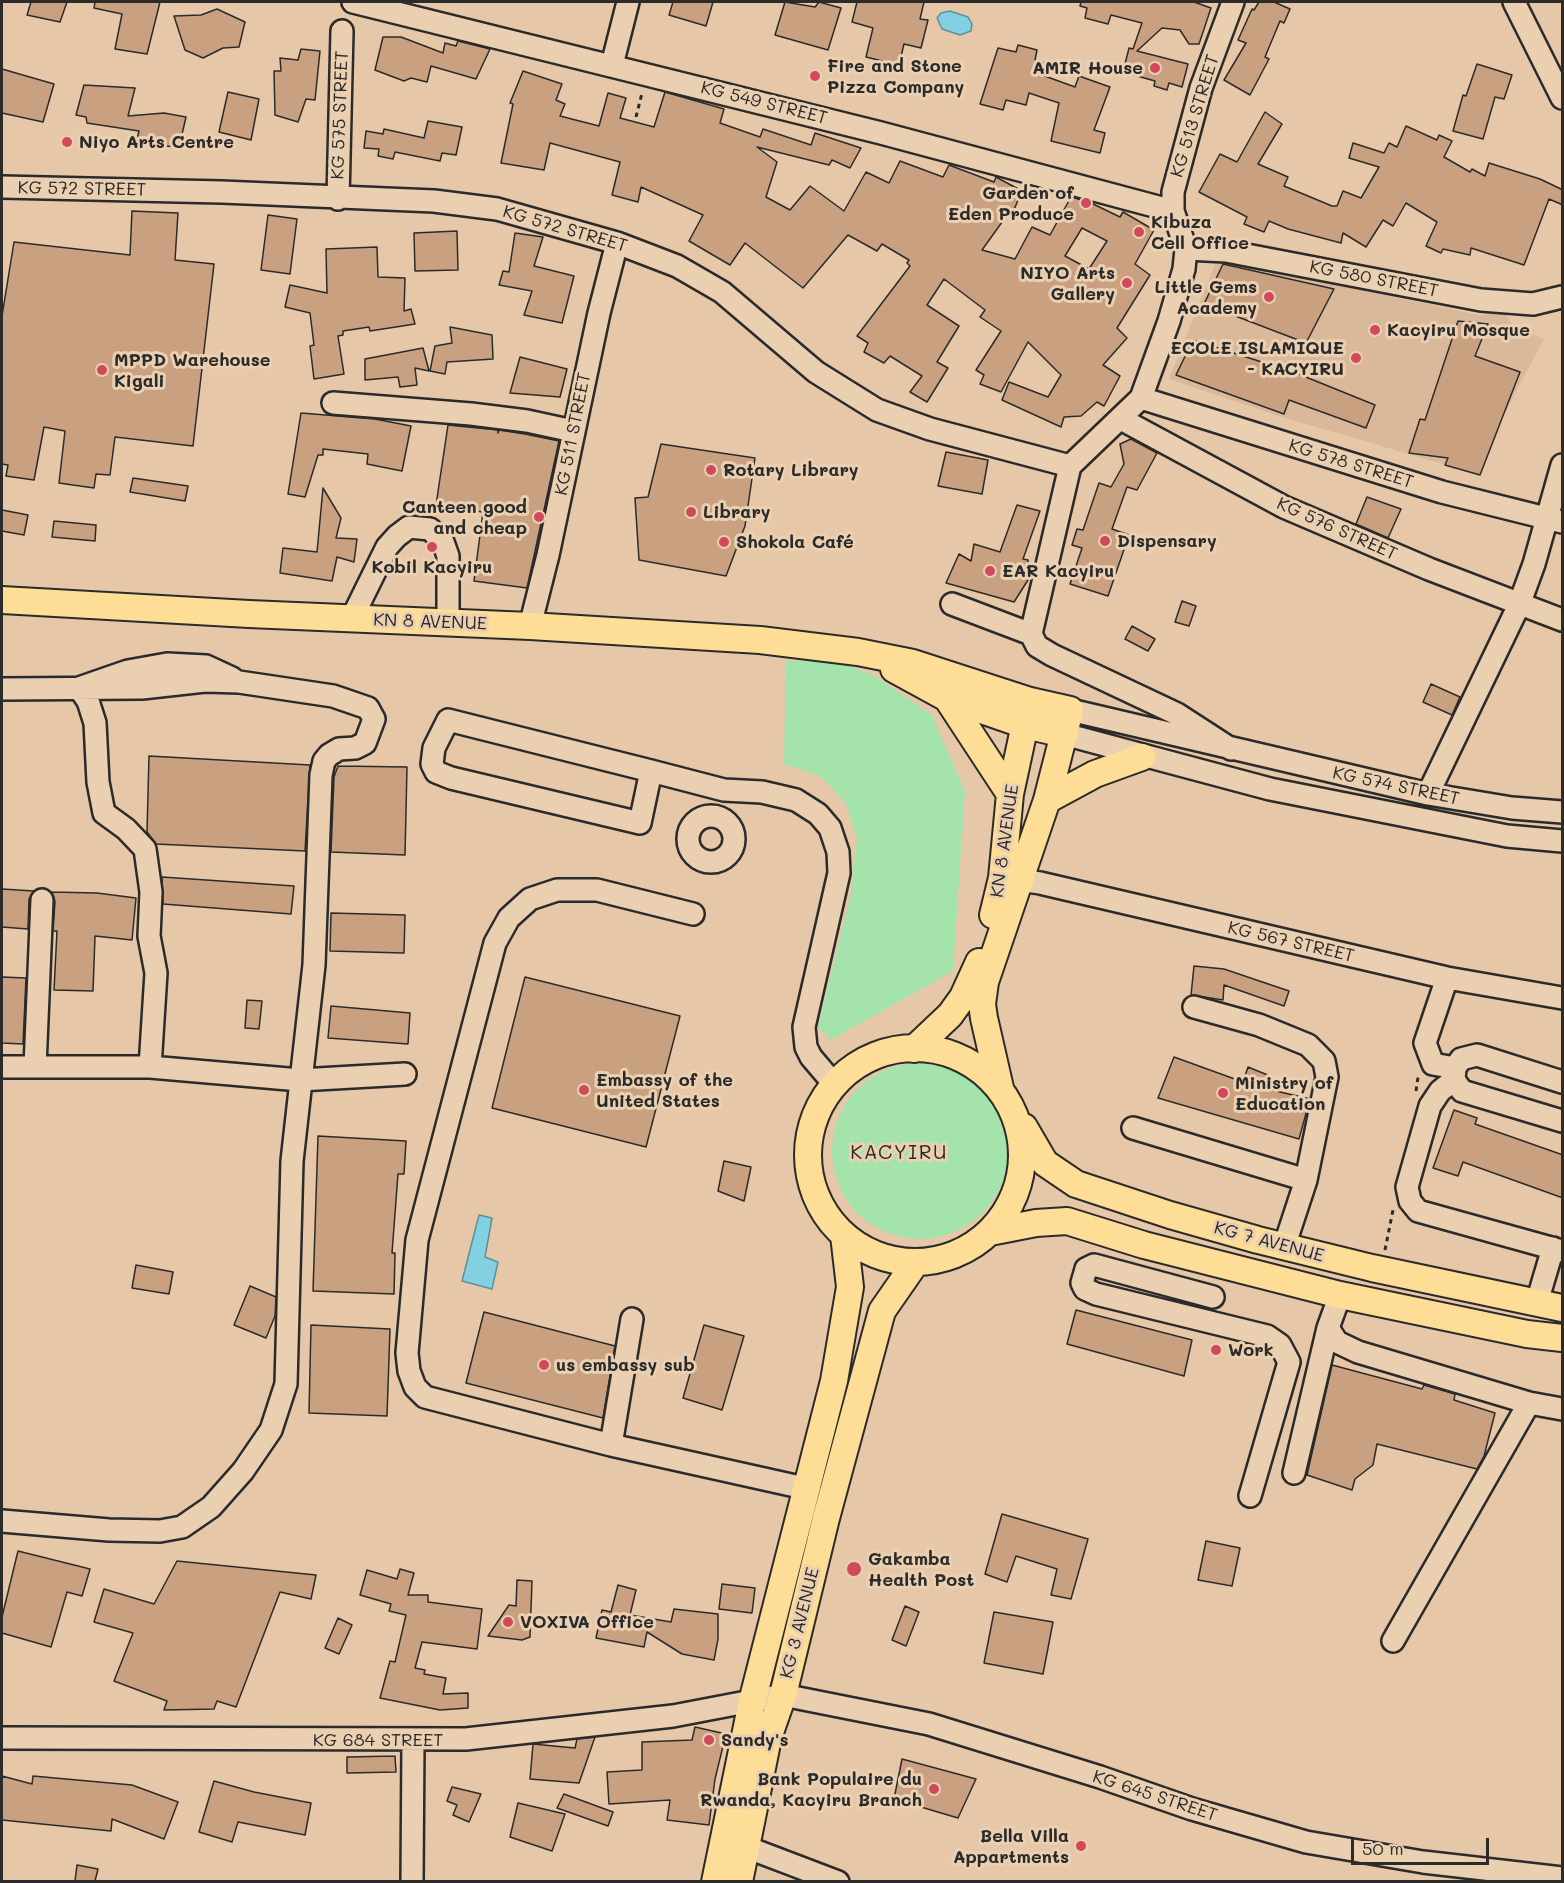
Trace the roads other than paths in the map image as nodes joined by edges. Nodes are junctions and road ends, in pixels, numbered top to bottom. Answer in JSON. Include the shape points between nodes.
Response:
{"nodes":[{"id":1,"x":353,"y":2,"type":"edge"},
{"id":2,"x":628,"y":2,"type":"edge"},
{"id":3,"x":1233,"y":2,"type":"edge"},
{"id":4,"x":1514,"y":2,"type":"edge"},
{"id":5,"x":342,"y":31,"type":"dead end"},
{"id":6,"x":612,"y":65,"type":"junction"},
{"id":7,"x":1563,"y":98,"type":"edge"},
{"id":8,"x":2,"y":187,"type":"edge"},
{"id":9,"x":338,"y":198,"type":"junction"},
{"id":10,"x":1173,"y":211,"type":"junction"},
{"id":11,"x":617,"y":243,"type":"junction"},
{"id":12,"x":1186,"y":249,"type":"junction"},
{"id":13,"x":1563,"y":297,"type":"edge"},
{"id":14,"x":1141,"y":398,"type":"junction"},
{"id":15,"x":333,"y":403,"type":"dead end"},
{"id":16,"x":1121,"y":419,"type":"junction"},
{"id":17,"x":573,"y":431,"type":"junction"},
{"id":18,"x":1563,"y":465,"type":"edge"},
{"id":19,"x":1070,"y":466,"type":"junction"},
{"id":20,"x":1555,"y":521,"type":"edge"},
{"id":21,"x":2,"y":600,"type":"edge"},
{"id":22,"x":952,"y":604,"type":"dead end"},
{"id":23,"x":1519,"y":605,"type":"junction"},
{"id":24,"x":352,"y":618,"type":"junction"},
{"id":25,"x":1563,"y":620,"type":"edge"},
{"id":26,"x":448,"y":622,"type":"junction"},
{"id":27,"x":530,"y":626,"type":"junction"},
{"id":28,"x":1031,"y":628,"type":"junction"},
{"id":29,"x":858,"y":652,"type":"junction"},
{"id":30,"x":79,"y":688,"type":"junction"},
{"id":31,"x":2,"y":689,"type":"edge"},
{"id":32,"x":947,"y":698,"type":"junction"},
{"id":33,"x":1027,"y":713,"type":"junction"},
{"id":34,"x":1067,"y":722,"type":"junction"},
{"id":35,"x":1231,"y":749,"type":"junction"},
{"id":36,"x":1142,"y":757,"type":"junction"},
{"id":37,"x":651,"y":771,"type":"junction"},
{"id":38,"x":724,"y":790,"type":"junction"},
{"id":39,"x":1010,"y":794,"type":"junction"},
{"id":40,"x":1428,"y":794,"type":"junction"},
{"id":41,"x":1047,"y":800,"type":"junction"},
{"id":42,"x":1512,"y":808,"type":"junction"},
{"id":43,"x":1563,"y":812,"type":"edge"},
{"id":44,"x":718,"y":818,"type":"dead end"},
{"id":45,"x":1507,"y":836,"type":"junction"},
{"id":46,"x":1563,"y":841,"type":"edge"},
{"id":47,"x":1012,"y":879,"type":"junction"},
{"id":48,"x":42,"y":900,"type":"dead end"},
{"id":49,"x":693,"y":914,"type":"dead end"},
{"id":50,"x":1447,"y":978,"type":"junction"},
{"id":51,"x":1563,"y":998,"type":"edge"},
{"id":52,"x":1194,"y":1007,"type":"dead end"},
{"id":53,"x":914,"y":1049,"type":"junction"},
{"id":54,"x":2,"y":1067,"type":"edge"},
{"id":55,"x":35,"y":1067,"type":"junction"},
{"id":56,"x":150,"y":1067,"type":"junction"},
{"id":57,"x":405,"y":1074,"type":"dead end"},
{"id":58,"x":1455,"y":1074,"type":"junction"},
{"id":59,"x":300,"y":1080,"type":"junction"},
{"id":60,"x":1563,"y":1082,"type":"edge"},
{"id":61,"x":834,"y":1084,"type":"junction"},
{"id":62,"x":1000,"y":1088,"type":"junction"},
{"id":63,"x":1013,"y":1109,"type":"junction"},
{"id":64,"x":1563,"y":1121,"type":"edge"},
{"id":65,"x":1133,"y":1128,"type":"dead end"},
{"id":66,"x":1306,"y":1180,"type":"junction"},
{"id":67,"x":990,"y":1232,"type":"junction"},
{"id":68,"x":844,"y":1235,"type":"junction"},
{"id":69,"x":1284,"y":1247,"type":"junction"},
{"id":70,"x":1558,"y":1250,"type":"edge"},
{"id":71,"x":916,"y":1262,"type":"junction"},
{"id":72,"x":1221,"y":1265,"type":"junction"},
{"id":73,"x":1340,"y":1295,"type":"junction"},
{"id":74,"x":1213,"y":1297,"type":"junction"},
{"id":75,"x":1537,"y":1302,"type":"junction"},
{"id":76,"x":1563,"y":1308,"type":"edge"},
{"id":77,"x":632,"y":1319,"type":"dead end"},
{"id":78,"x":1209,"y":1322,"type":"junction"},
{"id":79,"x":1328,"y":1328,"type":"junction"},
{"id":80,"x":1563,"y":1338,"type":"edge"},
{"id":81,"x":1529,"y":1403,"type":"junction"},
{"id":82,"x":1563,"y":1409,"type":"edge"},
{"id":83,"x":611,"y":1445,"type":"junction"},
{"id":84,"x":1294,"y":1473,"type":"dead end"},
{"id":85,"x":809,"y":1489,"type":"junction"},
{"id":86,"x":1250,"y":1496,"type":"dead end"},
{"id":87,"x":2,"y":1521,"type":"edge"},
{"id":88,"x":1393,"y":1641,"type":"dead end"},
{"id":89,"x":783,"y":1695,"type":"junction"},
{"id":90,"x":752,"y":1702,"type":"junction"},
{"id":91,"x":2,"y":1738,"type":"edge"},
{"id":92,"x":413,"y":1740,"type":"junction"},
{"id":93,"x":746,"y":1847,"type":"junction"},
{"id":94,"x":1563,"y":1878,"type":"edge"},
{"id":95,"x":412,"y":1881,"type":"edge"},
{"id":96,"x":715,"y":1881,"type":"edge"},
{"id":97,"x":739,"y":1881,"type":"edge"},
{"id":98,"x":838,"y":1881,"type":"edge"}],
"edges":[{"from":1,"to":6,"type":"street","name":"KG 549 STREET"},
{"from":2,"to":6,"type":"street"},
{"from":3,"to":10,"type":"street","name":"KG 513 STREET","via":[[1201,88],[1177,172]]},
{"from":4,"to":7,"type":"street"},
{"from":5,"to":9,"type":"street","name":"KG 575 STREET"},
{"from":6,"to":10,"type":"street","name":"KG 549 STREET"},
{"from":8,"to":9,"type":"street","name":"KG 572 STREET"},
{"from":9,"to":11,"type":"street","name":"KG 572 STREET","via":[[434,201],[497,209]]},
{"from":10,"to":12,"type":"street","name":"KG 513 STREET"},
{"from":11,"to":17,"type":"street","name":"KG 511 STREET"},
{"from":11,"to":19,"type":"street","name":"KG 572 STREET","via":[[677,266],[722,292],[816,372],[877,410],[930,429]]},
{"from":12,"to":13,"type":"street","name":"KG 580 STREET","via":[[1226,250],[1481,300],[1533,304]]},
{"from":12,"to":14,"type":"street","name":"KG 513 STREET","via":[[1169,321]]},
{"from":14,"to":16,"type":"street","name":"KG 513 STREET"},
{"from":14,"to":20,"type":"street","name":"KG 578 STREET","via":[[1442,492]]},
{"from":15,"to":17,"type":"street","via":[[471,414]]},
{"from":16,"to":19,"type":"street","name":"KG 513 STREET"},
{"from":16,"to":23,"type":"street","name":"KG 576 STREET","via":[[1284,507]]},
{"from":17,"to":27,"type":"street","name":"KG 511 STREET"},
{"from":18,"to":20,"type":"street"},
{"from":19,"to":28,"type":"street"},
{"from":20,"to":23,"type":"street"},
{"from":21,"to":24,"type":"main road","name":"KN 8 AVENUE"},
{"from":22,"to":28,"type":"street"},
{"from":23,"to":25,"type":"street","name":"KG 576 STREET"},
{"from":23,"to":40,"type":"street"},
{"from":24,"to":26,"type":"main road","name":"KN 8 AVENUE"},
{"from":24,"to":26,"type":"street","via":[[387,547],[409,527],[430,530],[443,542],[448,556]]},
{"from":26,"to":27,"type":"main road","name":"KN 8 AVENUE"},
{"from":27,"to":29,"type":"main road","name":"KN 8 AVENUE","via":[[760,640]]},
{"from":28,"to":35,"type":"street","name":"KG 574 STREET","via":[[1036,646],[1177,714]]},
{"from":29,"to":32,"type":"main road","name":"KN 8 AVENUE"},
{"from":29,"to":33,"type":"main road","name":"KN 8 AVENUE","via":[[913,663]]},
{"from":30,"to":31,"type":"street"},
{"from":30,"to":56,"type":"street","via":[[88,701],[94,723],[104,813],[145,849],[151,892],[149,936],[156,973]]},
{"from":30,"to":59,"type":"street","via":[[239,682],[333,696],[368,708],[374,719],[365,743],[329,755],[321,775],[314,965]]},
{"from":32,"to":33,"type":"main road","name":"KN 8 AVENUE"},
{"from":32,"to":39,"type":"main road"},
{"from":33,"to":34,"type":"main road"},
{"from":33,"to":39,"type":"main road","name":"KN 8 AVENUE"},
{"from":34,"to":35,"type":"street","name":"KG 574 STREET"},
{"from":34,"to":36,"type":"street"},
{"from":34,"to":41,"type":"main road"},
{"from":35,"to":40,"type":"street","name":"KG 574 STREET"},
{"from":36,"to":41,"type":"main road","via":[[1095,774]]},
{"from":36,"to":45,"type":"street","via":[[1270,789]]},
{"from":37,"to":37,"type":"street","via":[[448,720],[434,748],[432,764],[436,772],[451,778],[640,823]]},
{"from":37,"to":38,"type":"street"},
{"from":38,"to":44,"type":"street"},
{"from":38,"to":61,"type":"street","via":[[762,792],[796,800],[818,814],[830,828],[838,852],[839,873],[804,1026],[811,1058]]},
{"from":39,"to":47,"type":"main road","name":"KN 8 AVENUE"},
{"from":40,"to":42,"type":"street","name":"KG 574 STREET"},
{"from":41,"to":47,"type":"main road"},
{"from":42,"to":43,"type":"street","name":"KG 574 STREET"},
{"from":42,"to":45,"type":"street"},
{"from":45,"to":46,"type":"street"},
{"from":47,"to":50,"type":"street","name":"KG 567 STREET"},
{"from":47,"to":53,"type":"main road","name":"KN 8 AVENUE","via":[[963,998]]},
{"from":47,"to":62,"type":"main road","via":[[982,1004]]},
{"from":48,"to":55,"type":"street"},
{"from":49,"to":83,"type":"street","via":[[597,890],[557,890],[530,899],[509,918],[495,943],[417,1240],[407,1353],[415,1386],[425,1397]]},
{"from":50,"to":51,"type":"street","name":"KG 567 STREET"},
{"from":50,"to":58,"type":"street","via":[[1425,1043],[1433,1064]]},
{"from":52,"to":66,"type":"street","via":[[1298,1041],[1324,1061],[1327,1077]]},
{"from":53,"to":61,"type":"main road","via":[[897,1049],[863,1061]]},
{"from":53,"to":62,"type":"main road","via":[[936,1049],[971,1062]]},
{"from":54,"to":55,"type":"street"},
{"from":55,"to":56,"type":"street"},
{"from":56,"to":59,"type":"street"},
{"from":57,"to":59,"type":"street"},
{"from":58,"to":60,"type":"street","via":[[1461,1059],[1477,1055]]},
{"from":58,"to":64,"type":"street","via":[[1462,1091]]},
{"from":58,"to":70,"type":"street","via":[[1430,1106],[1407,1187],[1410,1201],[1418,1211]]},
{"from":59,"to":87,"type":"street","via":[[288,1243],[286,1384],[271,1430],[243,1471],[211,1507],[182,1527],[160,1531],[109,1530]]},
{"from":61,"to":68,"type":"main road","via":[[818,1108],[809,1134],[807,1162],[825,1214]]},
{"from":62,"to":63,"type":"main road"},
{"from":63,"to":67,"type":"main road","via":[[1023,1152],[1023,1177],[1016,1195]]},
{"from":63,"to":69,"type":"main road","name":"KG 7 AVENUE","via":[[1045,1163],[1076,1184]]},
{"from":65,"to":66,"type":"street"},
{"from":66,"to":69,"type":"street"},
{"from":67,"to":71,"type":"main road","via":[[968,1248],[943,1258]]},
{"from":67,"to":72,"type":"main road","name":"KG 7 AVENUE","via":[[1036,1222],[1067,1221]]},
{"from":68,"to":71,"type":"main road","via":[[878,1255]]},
{"from":68,"to":85,"type":"main road","name":"KG 3 AVENUE","via":[[850,1287],[834,1381]]},
{"from":69,"to":75,"type":"main road","name":"KG 7 AVENUE"},
{"from":70,"to":75,"type":"street"},
{"from":71,"to":89,"type":"main road","name":"KG 3 AVENUE","via":[[882,1311],[825,1518]]},
{"from":72,"to":73,"type":"main road","name":"KG 7 AVENUE"},
{"from":72,"to":74,"type":"street"},
{"from":73,"to":79,"type":"street"},
{"from":73,"to":80,"type":"main road","name":"KG 7 AVENUE"},
{"from":74,"to":78,"type":"street"},
{"from":74,"to":78,"type":"street","via":[[1094,1264],[1086,1269],[1082,1283],[1096,1294]]},
{"from":75,"to":76,"type":"main road","name":"KG 7 AVENUE"},
{"from":77,"to":83,"type":"street"},
{"from":78,"to":86,"type":"street","via":[[1267,1336],[1280,1345],[1289,1362]]},
{"from":79,"to":81,"type":"street","via":[[1337,1342],[1358,1352]]},
{"from":79,"to":84,"type":"street"},
{"from":81,"to":82,"type":"street"},
{"from":81,"to":88,"type":"street"},
{"from":83,"to":85,"type":"street"},
{"from":85,"to":90,"type":"main road","name":"KG 3 AVENUE"},
{"from":89,"to":90,"type":"street","name":"KG 645 STREET"},
{"from":89,"to":93,"type":"main road","name":"KG 3 AVENUE","via":[[768,1738]]},
{"from":89,"to":94,"type":"street","name":"KG 645 STREET","via":[[929,1724],[1306,1842],[1423,1862]]},
{"from":90,"to":92,"type":"street","name":"KG 684 STREET","via":[[562,1729]]},
{"from":90,"to":96,"type":"main road","name":"KG 3 AVENUE"},
{"from":91,"to":92,"type":"street","name":"KG 684 STREET"},
{"from":92,"to":95,"type":"street"},
{"from":93,"to":97,"type":"main road","name":"KG 3 AVENUE"},
{"from":93,"to":98,"type":"street"}]}
